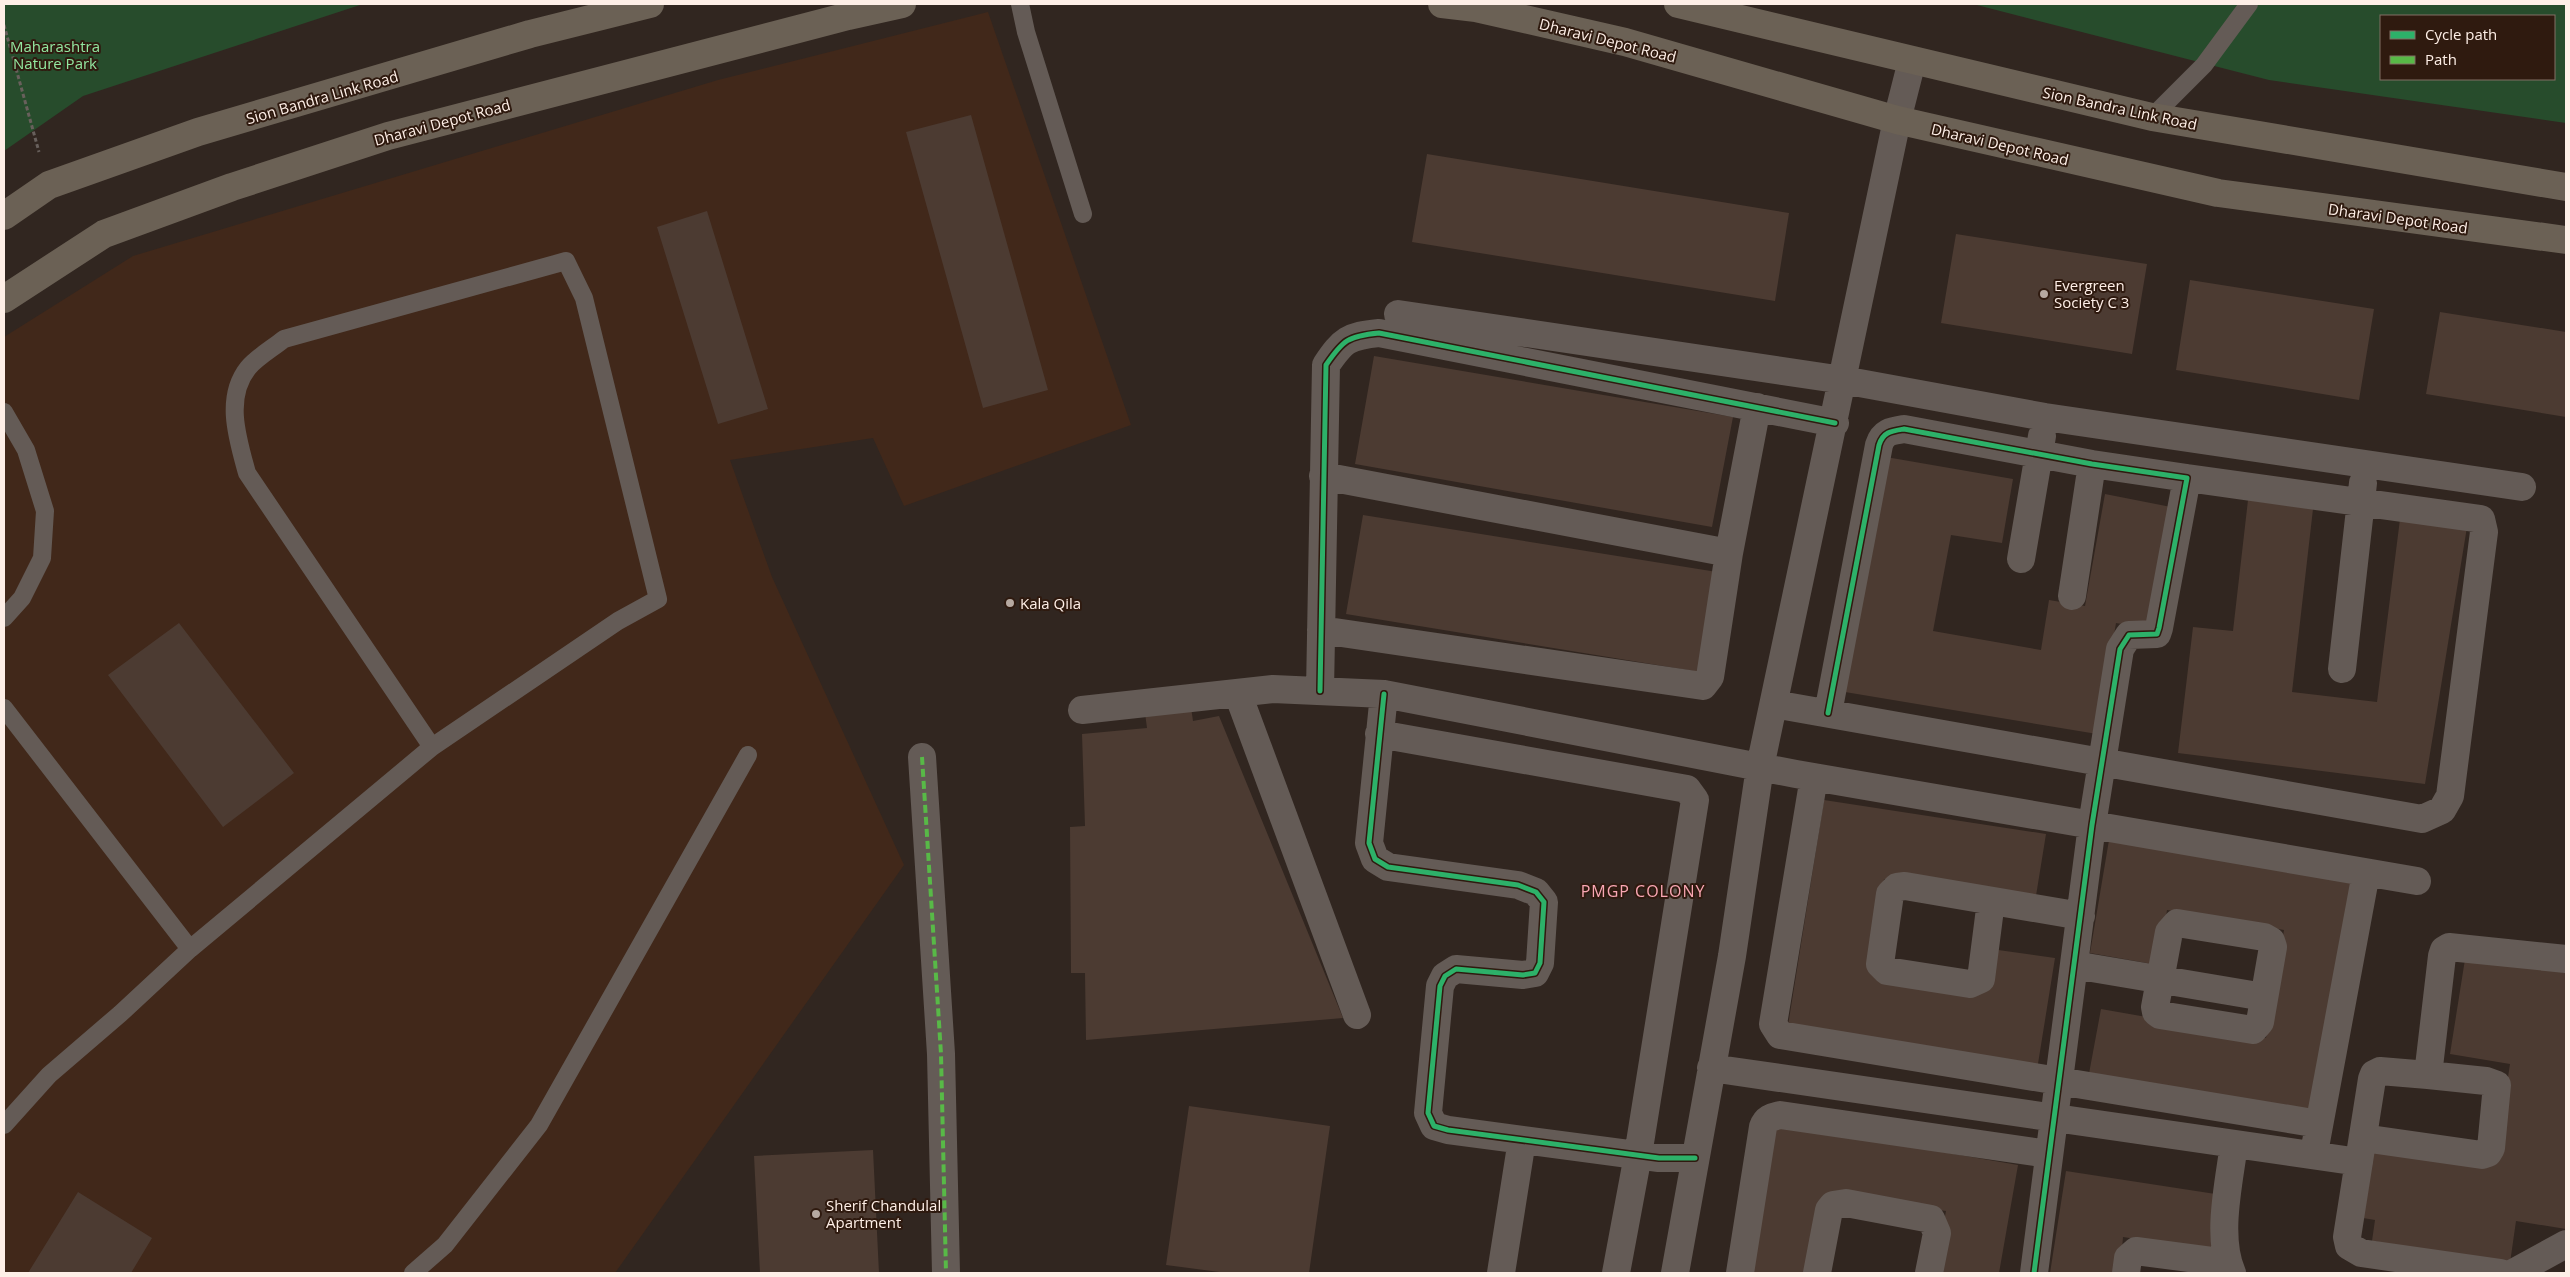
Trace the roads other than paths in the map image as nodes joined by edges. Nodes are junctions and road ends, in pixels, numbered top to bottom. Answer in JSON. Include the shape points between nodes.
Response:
{"nodes":[{"id":1,"x":650,"y":4,"type":"edge"},
{"id":2,"x":902,"y":4,"type":"edge"},
{"id":3,"x":1020,"y":4,"type":"edge"},
{"id":4,"x":1442,"y":4,"type":"edge"},
{"id":5,"x":1678,"y":4,"type":"edge"},
{"id":6,"x":2249,"y":4,"type":"edge"},
{"id":7,"x":1912,"y":61,"type":"junction"},
{"id":8,"x":2152,"y":117,"type":"junction"},
{"id":9,"x":1897,"y":120,"type":"junction"},
{"id":10,"x":2566,"y":187,"type":"edge"},
{"id":11,"x":1084,"y":214,"type":"dead end"},
{"id":12,"x":4,"y":216,"type":"edge"},
{"id":13,"x":2566,"y":240,"type":"edge"},
{"id":14,"x":4,"y":299,"type":"edge"},
{"id":15,"x":1398,"y":314,"type":"dead end"},
{"id":16,"x":1843,"y":380,"type":"junction"},
{"id":17,"x":1758,"y":407,"type":"junction"},
{"id":18,"x":4,"y":412,"type":"edge"},
{"id":19,"x":2045,"y":417,"type":"junction"},
{"id":20,"x":1835,"y":423,"type":"junction"},
{"id":21,"x":2039,"y":454,"type":"junction"},
{"id":22,"x":2092,"y":464,"type":"junction"},
{"id":23,"x":2365,"y":464,"type":"junction"},
{"id":24,"x":1323,"y":476,"type":"junction"},
{"id":25,"x":2187,"y":478,"type":"junction"},
{"id":26,"x":2522,"y":487,"type":"dead end"},
{"id":27,"x":2361,"y":501,"type":"junction"},
{"id":28,"x":1729,"y":554,"type":"junction"},
{"id":29,"x":2022,"y":560,"type":"dead end"},
{"id":30,"x":2072,"y":596,"type":"dead end"},
{"id":31,"x":4,"y":618,"type":"edge"},
{"id":32,"x":1321,"y":630,"type":"junction"},
{"id":33,"x":2342,"y":670,"type":"dead end"},
{"id":34,"x":1320,"y":691,"type":"junction"},
{"id":35,"x":1238,"y":694,"type":"junction"},
{"id":36,"x":1384,"y":694,"type":"junction"},
{"id":37,"x":1774,"y":704,"type":"junction"},
{"id":38,"x":4,"y":708,"type":"edge"},
{"id":39,"x":1082,"y":710,"type":"dead end"},
{"id":40,"x":1828,"y":713,"type":"junction"},
{"id":41,"x":1379,"y":734,"type":"junction"},
{"id":42,"x":432,"y":747,"type":"junction"},
{"id":43,"x":748,"y":755,"type":"dead end"},
{"id":44,"x":922,"y":757,"type":"dead end"},
{"id":45,"x":2102,"y":763,"type":"junction"},
{"id":46,"x":1760,"y":767,"type":"junction"},
{"id":47,"x":1814,"y":777,"type":"junction"},
{"id":48,"x":2092,"y":825,"type":"junction"},
{"id":49,"x":2366,"y":873,"type":"junction"},
{"id":50,"x":2417,"y":881,"type":"dead end"},
{"id":51,"x":1991,"y":901,"type":"junction"},
{"id":52,"x":2081,"y":916,"type":"junction"},
{"id":53,"x":190,"y":949,"type":"junction"},
{"id":54,"x":2566,"y":958,"type":"edge"},
{"id":55,"x":2074,"y":965,"type":"junction"},
{"id":56,"x":2160,"y":979,"type":"junction"},
{"id":57,"x":1357,"y":1016,"type":"dead end"},
{"id":58,"x":1836,"y":1045,"type":"junction"},
{"id":59,"x":1711,"y":1068,"type":"junction"},
{"id":60,"x":1995,"y":1072,"type":"junction"},
{"id":61,"x":2428,"y":1075,"type":"junction"},
{"id":62,"x":2059,"y":1082,"type":"junction"},
{"id":63,"x":1831,"y":1086,"type":"junction"},
{"id":64,"x":2130,"y":1095,"type":"junction"},
{"id":65,"x":1990,"y":1109,"type":"junction"},
{"id":66,"x":2055,"y":1118,"type":"junction"},
{"id":67,"x":1827,"y":1122,"type":"junction"},
{"id":68,"x":2319,"y":1124,"type":"junction"},
{"id":69,"x":4,"y":1125,"type":"edge"},
{"id":70,"x":2127,"y":1128,"type":"junction"},
{"id":71,"x":1522,"y":1140,"type":"junction"},
{"id":72,"x":2234,"y":1144,"type":"junction"},
{"id":73,"x":1984,"y":1146,"type":"junction"},
{"id":74,"x":2361,"y":1150,"type":"junction"},
{"id":75,"x":2050,"y":1154,"type":"junction"},
{"id":76,"x":1638,"y":1155,"type":"junction"},
{"id":77,"x":2314,"y":1156,"type":"junction"},
{"id":78,"x":1695,"y":1158,"type":"junction"},
{"id":79,"x":2566,"y":1244,"type":"edge"},
{"id":80,"x":2230,"y":1268,"type":"edge"},
{"id":81,"x":413,"y":1273,"type":"edge"},
{"id":82,"x":946,"y":1273,"type":"edge"},
{"id":83,"x":1501,"y":1273,"type":"edge"},
{"id":84,"x":1616,"y":1273,"type":"edge"},
{"id":85,"x":1675,"y":1273,"type":"edge"},
{"id":86,"x":1740,"y":1273,"type":"edge"},
{"id":87,"x":1816,"y":1273,"type":"edge"},
{"id":88,"x":1929,"y":1273,"type":"edge"},
{"id":89,"x":2034,"y":1273,"type":"edge"},
{"id":90,"x":2126,"y":1273,"type":"edge"},
{"id":91,"x":2501,"y":1273,"type":"edge"},
{"id":92,"x":2513,"y":1273,"type":"edge"}],
"edges":[{"from":1,"to":12,"type":"main road","name":"Sion Bandra Link Road","via":[[530,34],[198,132],[49,185]]},
{"from":2,"to":14,"type":"main road","name":"Dharavi Depot Road","via":[[388,136],[241,184],[104,234]]},
{"from":3,"to":11,"type":"lane"},
{"from":4,"to":9,"type":"main road","name":"Dharavi Depot Road","via":[[1476,8],[1626,42]]},
{"from":5,"to":7,"type":"main road","name":"Sion Bandra Link Road"},
{"from":6,"to":8,"type":"lane","via":[[2204,65]]},
{"from":7,"to":8,"type":"main road","name":"Sion Bandra Link Road"},
{"from":7,"to":9,"type":"street"},
{"from":8,"to":10,"type":"main road","name":"Sion Bandra Link Road"},
{"from":9,"to":13,"type":"main road","name":"Dharavi Depot Road","via":[[2218,193]]},
{"from":9,"to":16,"type":"street"},
{"from":15,"to":16,"type":"street"},
{"from":16,"to":19,"type":"street"},
{"from":16,"to":20,"type":"street"},
{"from":17,"to":20,"type":"street"},
{"from":17,"to":24,"type":"street","via":[[1379,333],[1360,335],[1341,344],[1326,365]]},
{"from":17,"to":28,"type":"street"},
{"from":18,"to":31,"type":"lane","via":[[26,450],[45,510],[42,558],[22,598]]},
{"from":19,"to":21,"type":"street"},
{"from":19,"to":23,"type":"street"},
{"from":20,"to":37,"type":"street"},
{"from":21,"to":22,"type":"street"},
{"from":21,"to":29,"type":"street"},
{"from":21,"to":40,"type":"street","via":[[1904,429],[1891,431],[1882,437]]},
{"from":22,"to":25,"type":"street"},
{"from":22,"to":30,"type":"street"},
{"from":23,"to":26,"type":"street"},
{"from":23,"to":27,"type":"street"},
{"from":24,"to":28,"type":"street"},
{"from":24,"to":32,"type":"street"},
{"from":25,"to":27,"type":"street"},
{"from":25,"to":45,"type":"street","via":[[2159,628],[2157,634],[2129,635],[2120,649]]},
{"from":27,"to":33,"type":"street"},
{"from":27,"to":45,"type":"street","via":[[2474,516],[2483,525],[2450,796],[2442,810],[2422,819]]},
{"from":28,"to":32,"type":"street","via":[[1710,677],[1703,686]]},
{"from":32,"to":34,"type":"street"},
{"from":34,"to":35,"type":"street","via":[[1274,689]]},
{"from":34,"to":36,"type":"street"},
{"from":35,"to":39,"type":"street"},
{"from":35,"to":57,"type":"street"},
{"from":36,"to":41,"type":"street"},
{"from":36,"to":46,"type":"street"},
{"from":37,"to":40,"type":"street"},
{"from":37,"to":46,"type":"street"},
{"from":38,"to":53,"type":"lane"},
{"from":40,"to":45,"type":"street"},
{"from":41,"to":71,"type":"street","via":[[1369,843],[1375,858],[1388,867],[1518,885],[1536,892],[1544,902],[1540,963],[1535,972],[1523,975],[1456,969],[1445,976],[1440,986],[1428,1113],[1434,1126]]},
{"from":41,"to":76,"type":"street","via":[[1687,789],[1694,796]]},
{"from":42,"to":42,"type":"lane","via":[[618,621],[658,599],[584,298],[566,261],[284,339],[248,368],[235,392],[237,436],[247,473]]},
{"from":42,"to":53,"type":"lane"},
{"from":43,"to":81,"type":"lane","via":[[539,1125],[445,1246]]},
{"from":44,"to":82,"type":"street","via":[[941,1054]]},
{"from":45,"to":48,"type":"street"},
{"from":46,"to":47,"type":"street"},
{"from":46,"to":59,"type":"street","via":[[1732,956]]},
{"from":47,"to":48,"type":"street"},
{"from":47,"to":58,"type":"street","via":[[1773,1024],[1780,1035]]},
{"from":48,"to":49,"type":"street"},
{"from":48,"to":52,"type":"street"},
{"from":49,"to":50,"type":"street"},
{"from":49,"to":68,"type":"street"},
{"from":51,"to":51,"type":"street","via":[[1897,887],[1890,894],[1880,964],[1887,970],[1976,983],[1981,979]]},
{"from":51,"to":52,"type":"street"},
{"from":52,"to":55,"type":"street"},
{"from":53,"to":69,"type":"lane","via":[[49,1075]]},
{"from":54,"to":61,"type":"street","via":[[2454,946],[2444,950]]},
{"from":55,"to":56,"type":"street"},
{"from":55,"to":62,"type":"street"},
{"from":56,"to":56,"type":"street","via":[[2264,997],[2273,947],[2271,941],[2264,937],[2177,923],[2169,932]]},
{"from":58,"to":60,"type":"street"},
{"from":58,"to":63,"type":"street"},
{"from":59,"to":63,"type":"street"},
{"from":59,"to":78,"type":"street"},
{"from":60,"to":62,"type":"street"},
{"from":60,"to":65,"type":"street"},
{"from":61,"to":74,"type":"street","via":[[2380,1071],[2374,1074]]},
{"from":61,"to":74,"type":"street","via":[[2497,1085],[2488,1153]]},
{"from":62,"to":64,"type":"street"},
{"from":62,"to":66,"type":"street"},
{"from":63,"to":65,"type":"street"},
{"from":63,"to":67,"type":"street"},
{"from":64,"to":68,"type":"street"},
{"from":64,"to":70,"type":"street"},
{"from":65,"to":66,"type":"street"},
{"from":65,"to":73,"type":"street"},
{"from":66,"to":70,"type":"street"},
{"from":66,"to":75,"type":"street"},
{"from":67,"to":73,"type":"street"},
{"from":67,"to":86,"type":"street","via":[[1780,1115],[1765,1121]]},
{"from":68,"to":77,"type":"street"},
{"from":70,"to":72,"type":"street"},
{"from":71,"to":76,"type":"street"},
{"from":71,"to":83,"type":"street"},
{"from":72,"to":77,"type":"street"},
{"from":72,"to":80,"type":"street","via":[[2224,1233]]},
{"from":73,"to":75,"type":"street"},
{"from":74,"to":77,"type":"street"},
{"from":74,"to":91,"type":"street","via":[[2347,1237],[2349,1246],[2361,1253]]},
{"from":75,"to":89,"type":"street"},
{"from":76,"to":78,"type":"street"},
{"from":76,"to":84,"type":"street"},
{"from":78,"to":85,"type":"street"},
{"from":79,"to":92,"type":"street"},
{"from":80,"to":90,"type":"street","via":[[2136,1251],[2128,1258]]},
{"from":87,"to":88,"type":"street","via":[[1829,1210],[1833,1205],[1846,1202],[1931,1219],[1937,1233]]}]}
